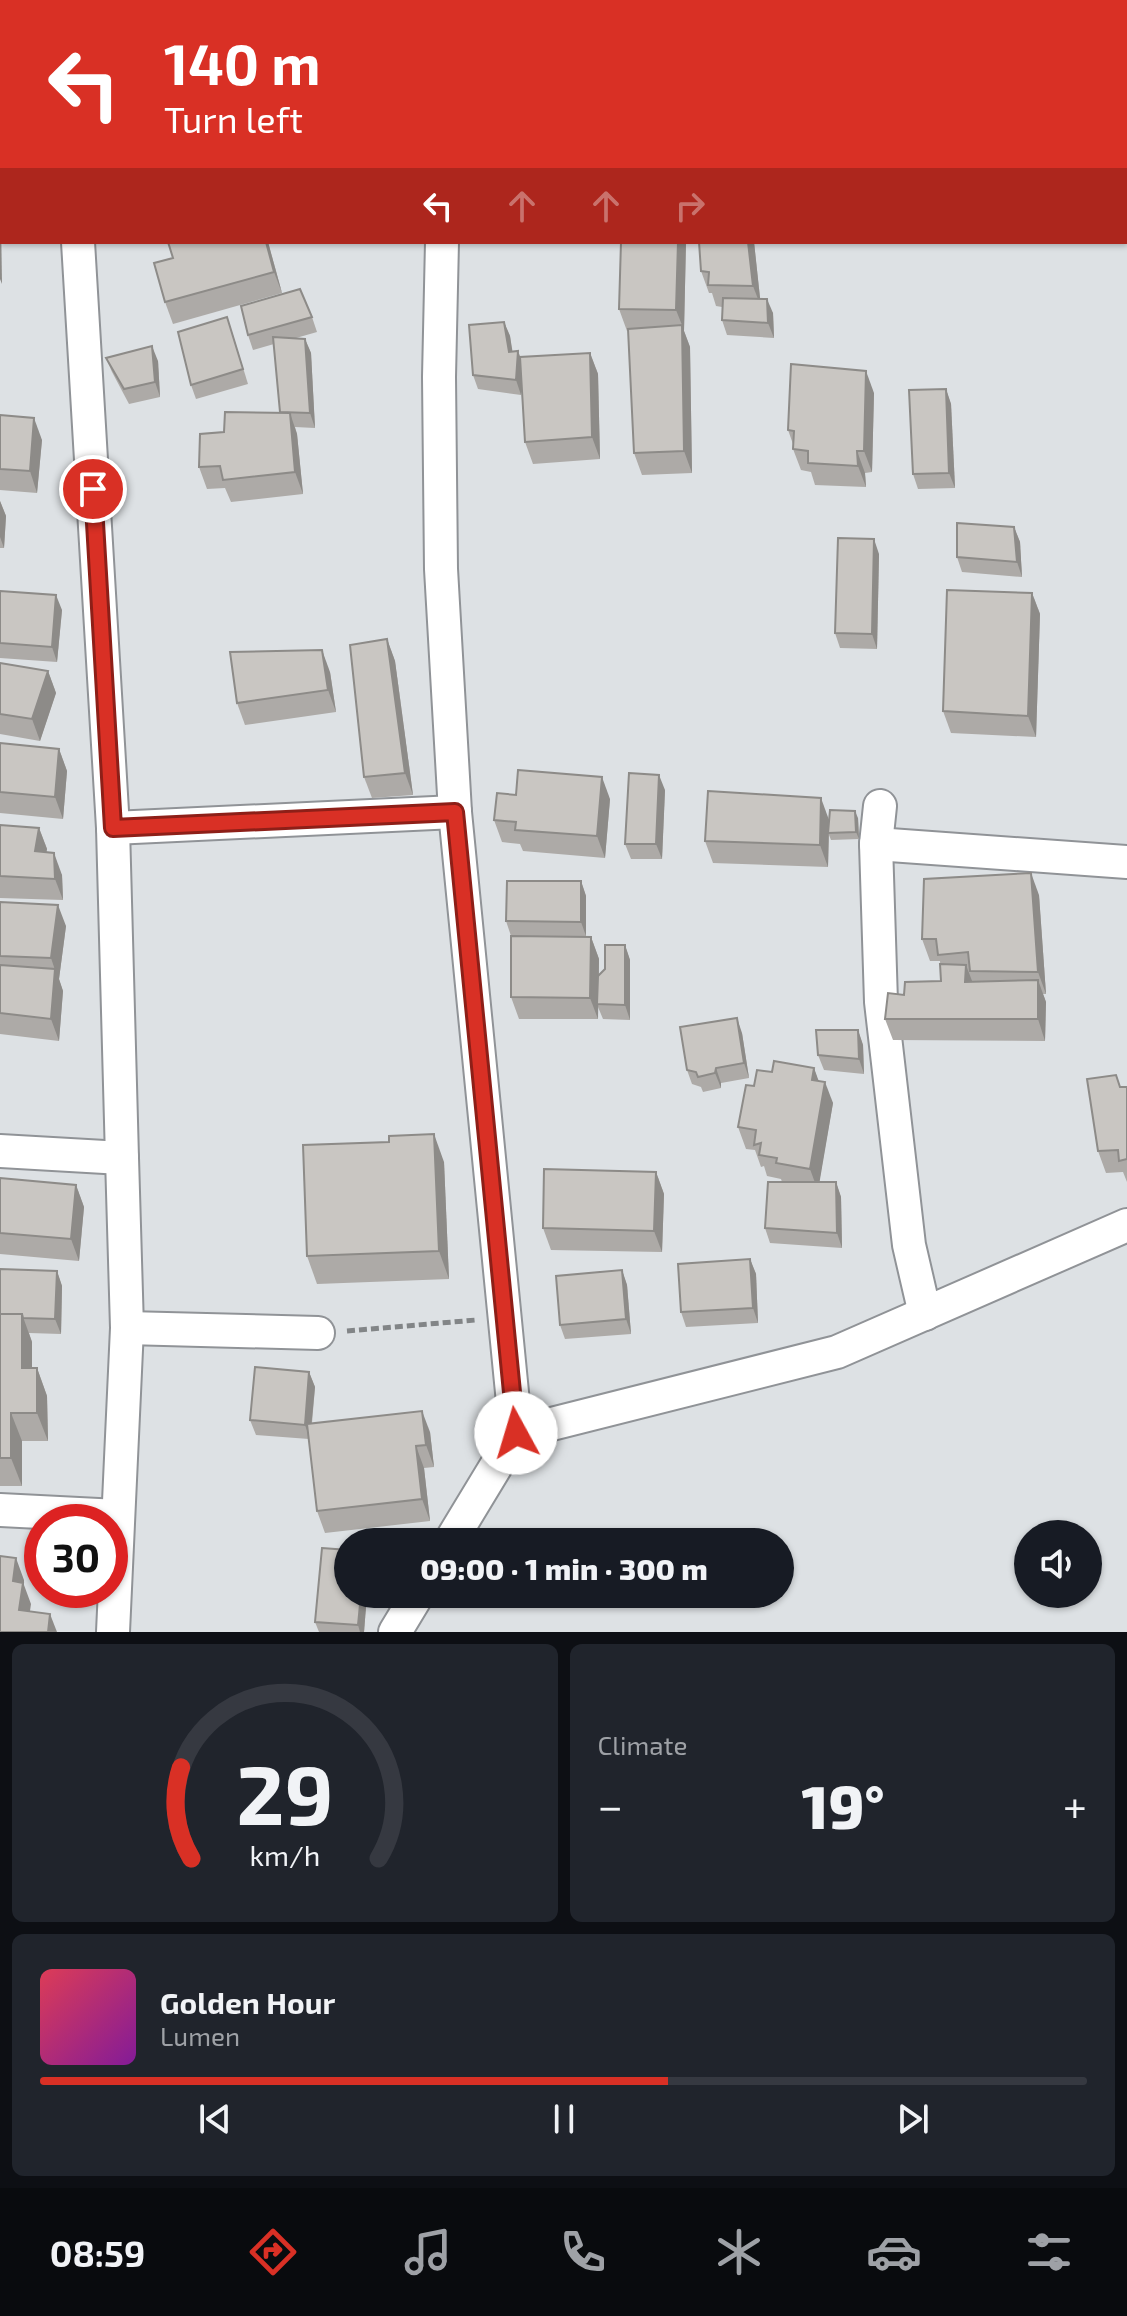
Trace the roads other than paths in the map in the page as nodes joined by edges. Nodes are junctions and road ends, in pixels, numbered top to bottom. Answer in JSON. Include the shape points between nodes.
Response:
{"nodes":[{"id":1,"x":78,"y":244,"type":"edge"},
{"id":2,"x":442,"y":244,"type":"edge"},
{"id":3,"x":880,"y":806,"type":"dead end"},
{"id":4,"x":455,"y":812,"type":"junction"},
{"id":5,"x":113,"y":828,"type":"junction"},
{"id":6,"x":876,"y":844,"type":"junction"},
{"id":7,"x":1127,"y":862,"type":"edge"},
{"id":8,"x":0,"y":1151,"type":"edge"},
{"id":9,"x":122,"y":1158,"type":"junction"},
{"id":10,"x":1127,"y":1225,"type":"edge"},
{"id":11,"x":925,"y":1314,"type":"junction"},
{"id":12,"x":127,"y":1328,"type":"junction"},
{"id":13,"x":318,"y":1333,"type":"road end"},
{"id":14,"x":516,"y":1433,"type":"junction"},
{"id":15,"x":119,"y":1504,"type":"edge"},
{"id":16,"x":0,"y":1510,"type":"edge"},
{"id":17,"x":24,"y":1511,"type":"edge"},
{"id":18,"x":458,"y":1528,"type":"edge"},
{"id":19,"x":114,"y":1608,"type":"edge"},
{"id":20,"x":410,"y":1608,"type":"edge"},
{"id":21,"x":113,"y":1632,"type":"edge"},
{"id":22,"x":395,"y":1632,"type":"edge"}],
"edges":[{"from":1,"to":5,"type":"street"},
{"from":2,"to":4,"type":"street","via":[[441,569]]},
{"from":3,"to":6,"type":"street"},
{"from":4,"to":5,"type":"street"},
{"from":4,"to":14,"type":"street"},
{"from":5,"to":9,"type":"street"},
{"from":6,"to":7,"type":"street"},
{"from":6,"to":11,"type":"street","via":[[881,1002],[909,1245]]},
{"from":8,"to":9,"type":"street"},
{"from":9,"to":12,"type":"street"},
{"from":10,"to":11,"type":"street"},
{"from":11,"to":14,"type":"street","via":[[837,1352]]},
{"from":12,"to":13,"type":"street"},
{"from":12,"to":15,"type":"street"},
{"from":14,"to":18,"type":"street"},
{"from":16,"to":17,"type":"street"},
{"from":19,"to":21,"type":"street"},
{"from":20,"to":22,"type":"street"}]}
